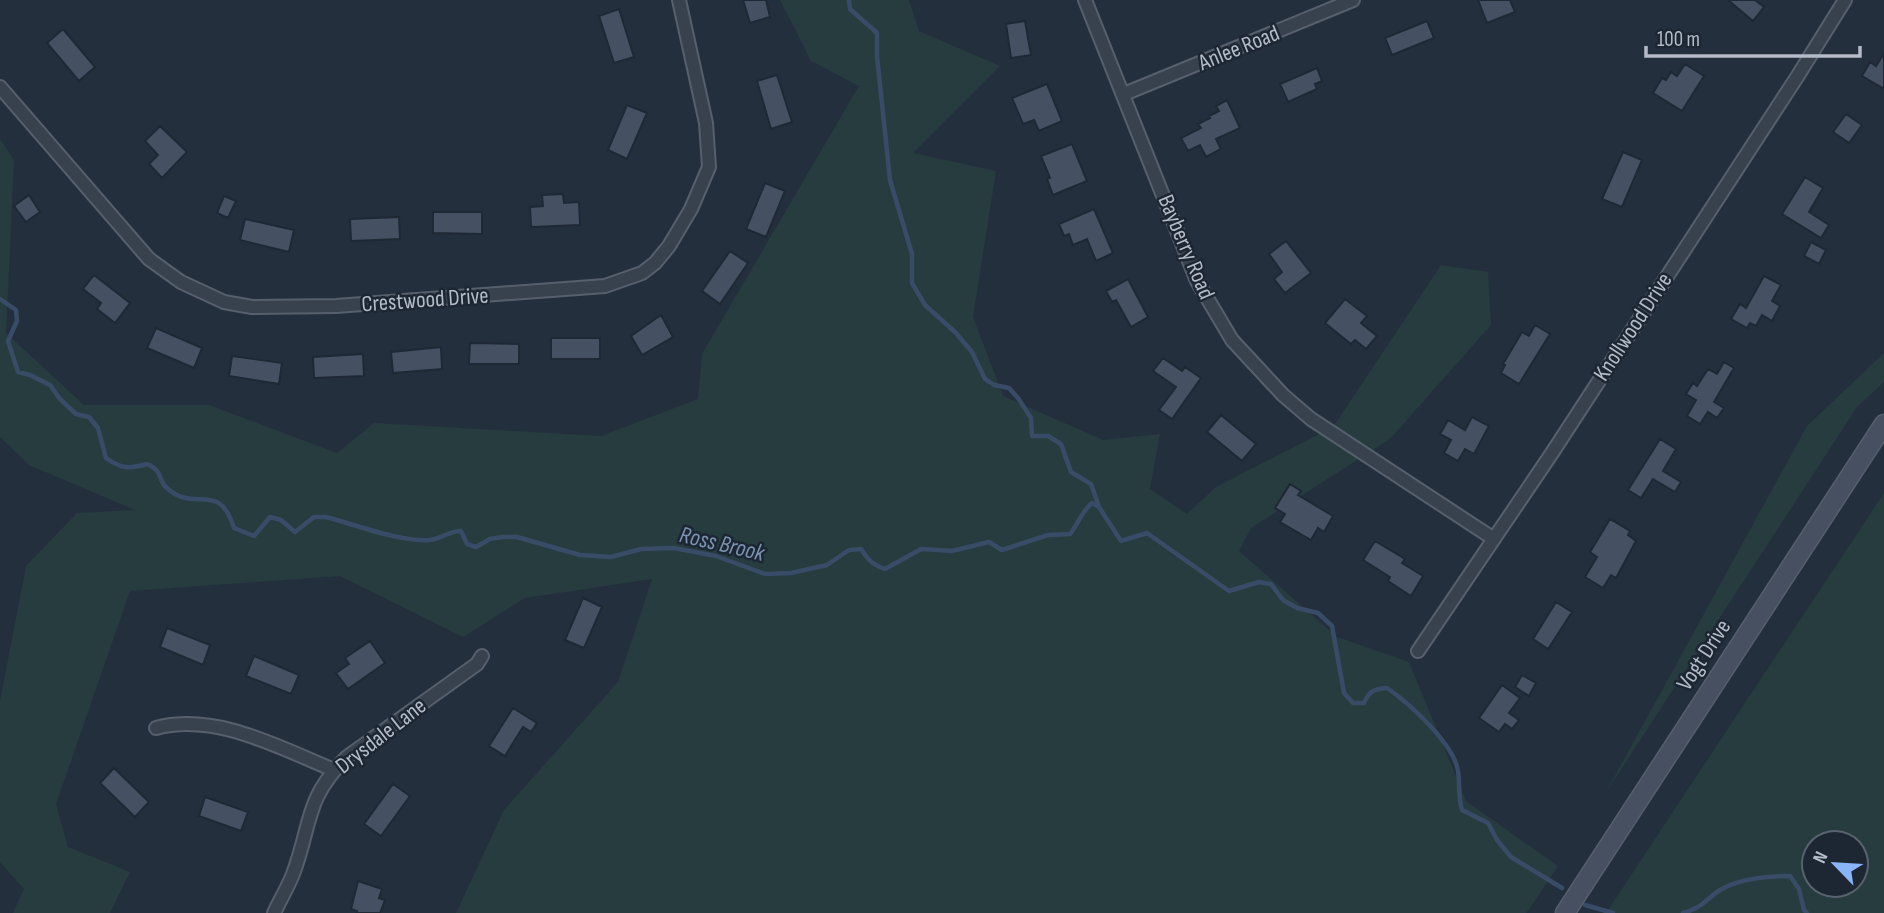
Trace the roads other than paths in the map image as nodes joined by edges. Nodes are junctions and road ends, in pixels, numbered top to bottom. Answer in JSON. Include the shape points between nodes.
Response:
{"nodes":[{"id":1,"x":679,"y":0,"type":"edge"},
{"id":2,"x":1085,"y":0,"type":"edge"},
{"id":3,"x":1353,"y":0,"type":"edge"},
{"id":4,"x":1845,"y":0,"type":"edge"},
{"id":5,"x":0,"y":87,"type":"edge"},
{"id":6,"x":1124,"y":94,"type":"junction"},
{"id":7,"x":1884,"y":424,"type":"edge"},
{"id":8,"x":1494,"y":539,"type":"junction"},
{"id":9,"x":1418,"y":651,"type":"dead end"},
{"id":10,"x":482,"y":656,"type":"dead end"},
{"id":11,"x":156,"y":728,"type":"dead end"},
{"id":12,"x":334,"y":769,"type":"junction"},
{"id":13,"x":274,"y":913,"type":"edge"},
{"id":14,"x":1565,"y":913,"type":"edge"}],
"edges":[{"from":1,"to":5,"type":"street","name":"Crestwood Drive","via":[[706,122],[709,167],[691,209],[655,263],[642,273],[605,286],[336,306],[252,307],[224,302],[181,282],[149,259]]},
{"from":2,"to":6,"type":"street","name":"Bayberry Road"},
{"from":3,"to":6,"type":"street","name":"Anlee Road"},
{"from":4,"to":8,"type":"street","name":"Knollwood Drive"},
{"from":6,"to":8,"type":"street","name":"Bayberry Road","via":[[1197,281],[1232,340],[1311,419]]},
{"from":7,"to":14,"type":"street","name":"Vogt Drive"},
{"from":8,"to":9,"type":"street","name":"Knollwood Drive"},
{"from":10,"to":12,"type":"street","name":"Drysdale Lane"},
{"from":11,"to":12,"type":"street","via":[[174,723],[205,725],[246,734]]},
{"from":12,"to":13,"type":"street","name":"Drysdale Lane","via":[[310,810],[293,873]]}]}
